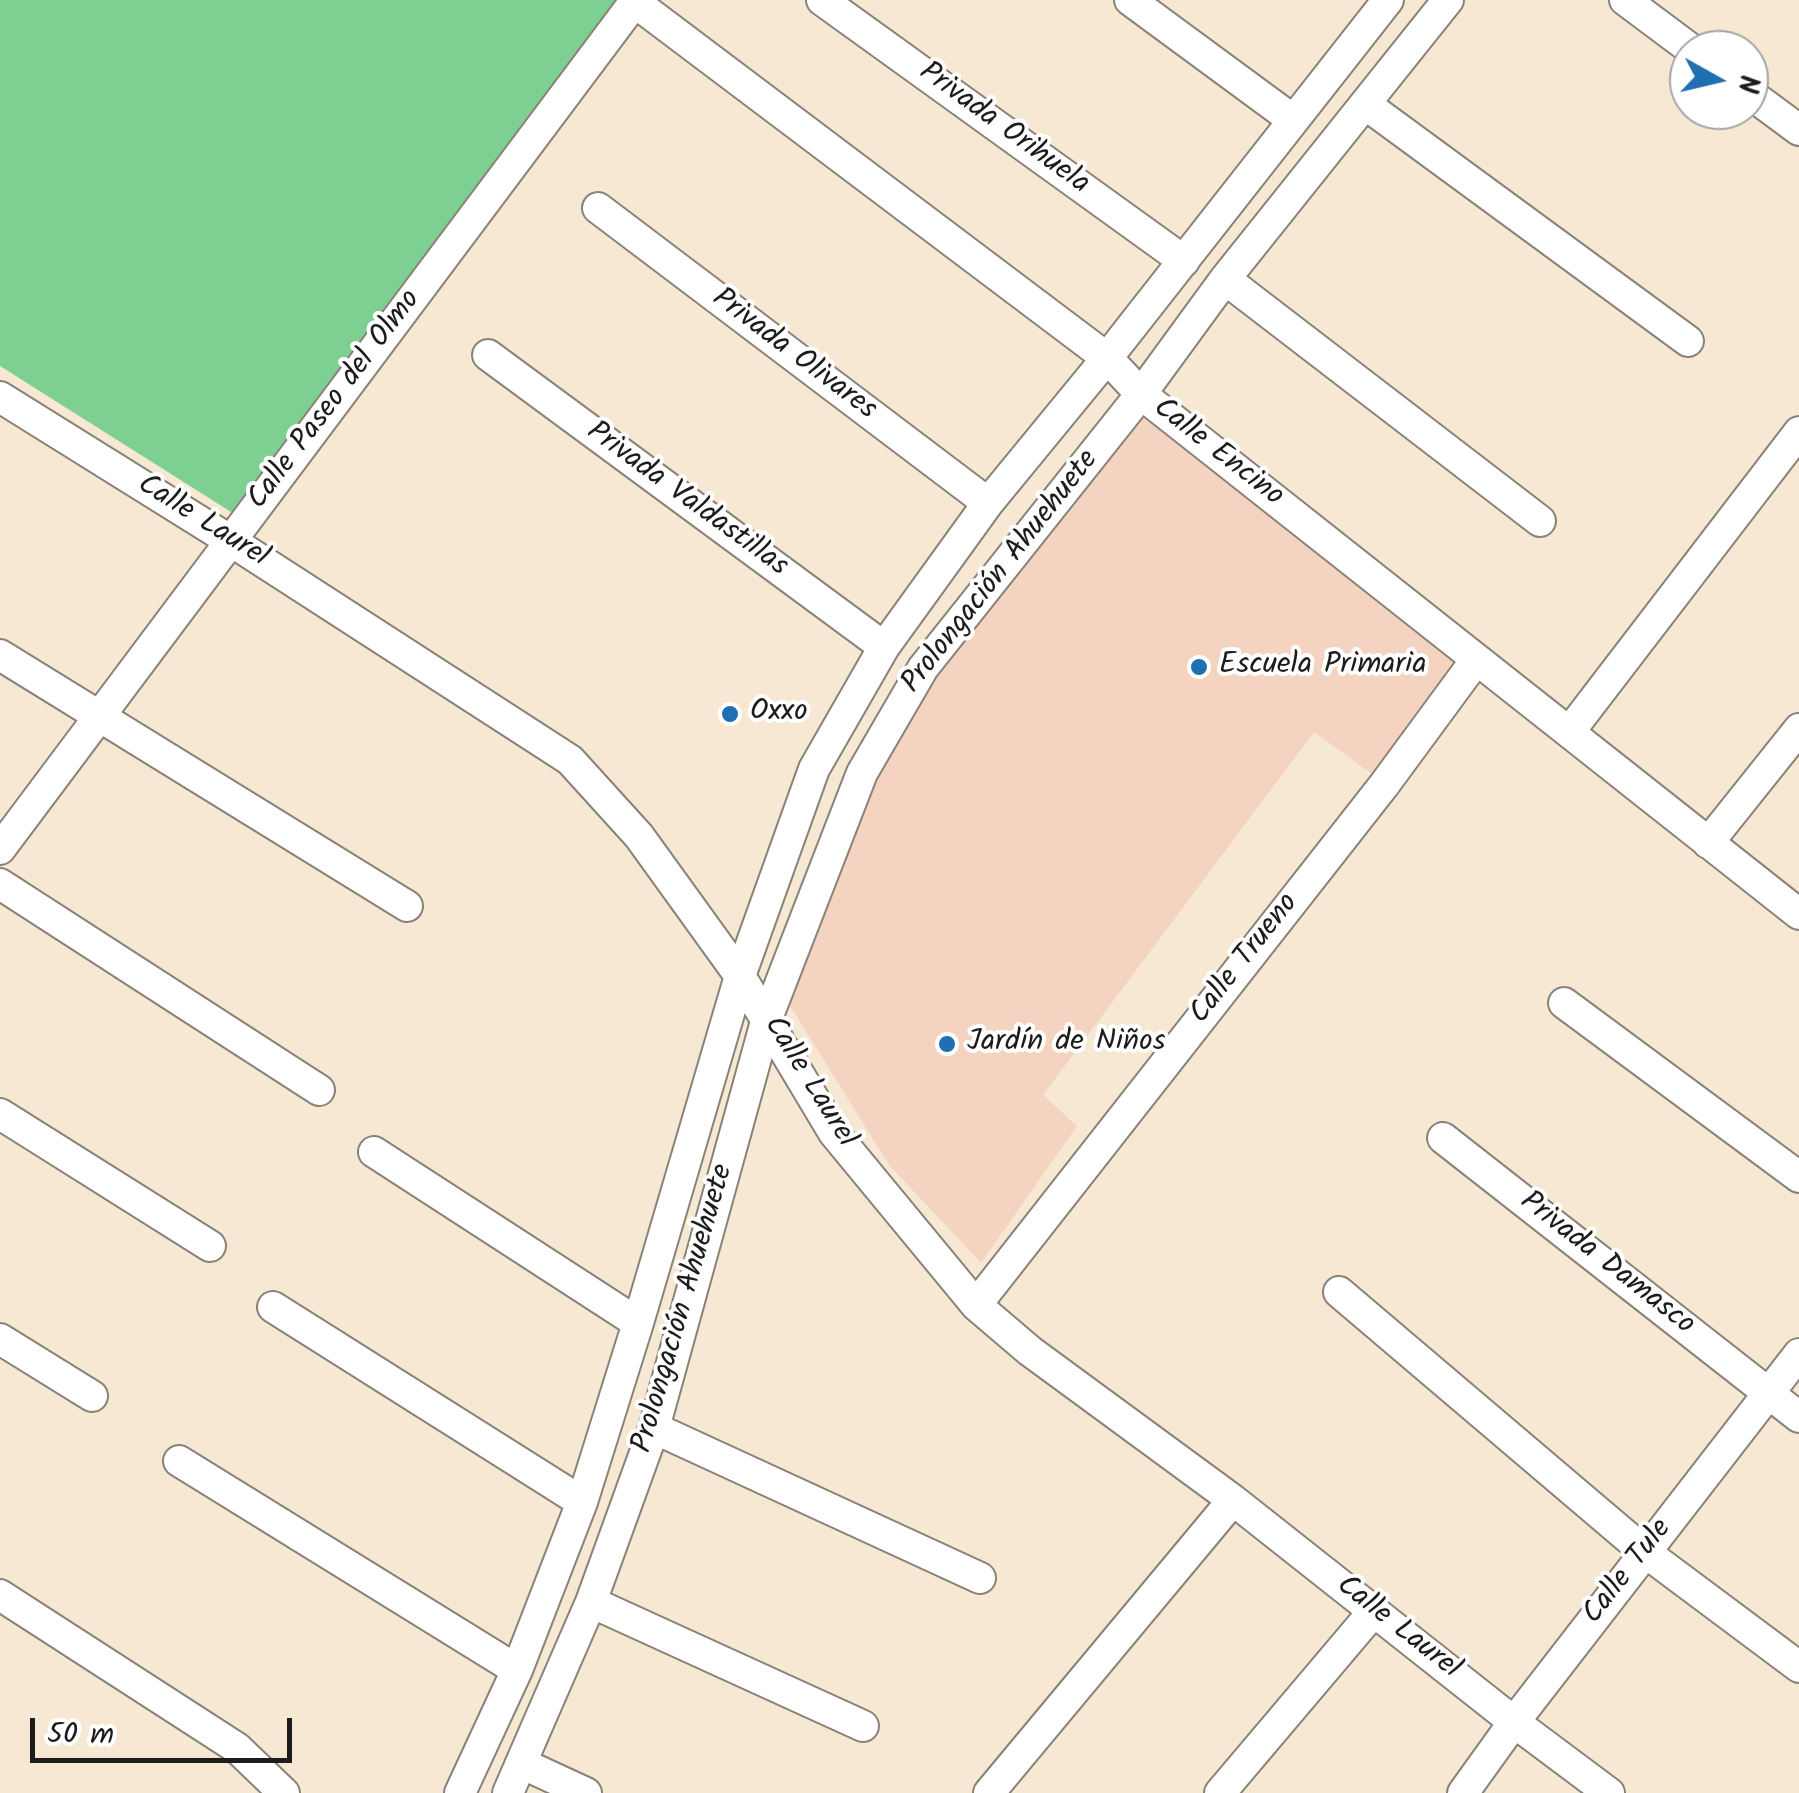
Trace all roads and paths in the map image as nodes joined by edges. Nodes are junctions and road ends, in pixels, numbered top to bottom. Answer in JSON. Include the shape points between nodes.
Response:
{"nodes":[{"id":1,"x":822,"y":0,"type":"edge"},
{"id":2,"x":1130,"y":0,"type":"edge"},
{"id":3,"x":1388,"y":0,"type":"edge"},
{"id":4,"x":1448,"y":0,"type":"edge"},
{"id":5,"x":1625,"y":0,"type":"edge"},
{"id":6,"x":634,"y":1,"type":"edge"},
{"id":7,"x":1669,"y":33,"type":"edge"},
{"id":8,"x":1365,"y":104,"type":"junction"},
{"id":9,"x":1769,"y":107,"type":"edge"},
{"id":10,"x":1293,"y":120,"type":"junction"},
{"id":11,"x":1799,"y":130,"type":"edge"},
{"id":12,"x":598,"y":208,"type":"dead end"},
{"id":13,"x":1184,"y":261,"type":"junction"},
{"id":14,"x":1225,"y":278,"type":"junction"},
{"id":15,"x":1688,"y":341,"type":"dead end"},
{"id":16,"x":488,"y":355,"type":"dead end"},
{"id":17,"x":1107,"y":358,"type":"junction"},
{"id":18,"x":1142,"y":394,"type":"junction"},
{"id":19,"x":0,"y":396,"type":"edge"},
{"id":20,"x":1799,"y":432,"type":"edge"},
{"id":21,"x":988,"y":502,"type":"junction"},
{"id":22,"x":1540,"y":521,"type":"dead end"},
{"id":23,"x":231,"y":541,"type":"junction"},
{"id":24,"x":884,"y":647,"type":"junction"},
{"id":25,"x":0,"y":655,"type":"edge"},
{"id":26,"x":1476,"y":660,"type":"junction"},
{"id":27,"x":100,"y":716,"type":"junction"},
{"id":28,"x":1799,"y":729,"type":"edge"},
{"id":29,"x":1570,"y":732,"type":"junction"},
{"id":30,"x":1708,"y":843,"type":"junction"},
{"id":31,"x":0,"y":849,"type":"edge"},
{"id":32,"x":0,"y":884,"type":"edge"},
{"id":33,"x":407,"y":906,"type":"dead end"},
{"id":34,"x":1799,"y":914,"type":"edge"},
{"id":35,"x":740,"y":976,"type":"junction"},
{"id":36,"x":1564,"y":1004,"type":"dead end"},
{"id":37,"x":767,"y":1018,"type":"junction"},
{"id":38,"x":319,"y":1090,"type":"dead end"},
{"id":39,"x":0,"y":1114,"type":"edge"},
{"id":40,"x":1444,"y":1138,"type":"dead end"},
{"id":41,"x":374,"y":1152,"type":"dead end"},
{"id":42,"x":1799,"y":1177,"type":"edge"},
{"id":43,"x":210,"y":1246,"type":"dead end"},
{"id":44,"x":1340,"y":1292,"type":"dead end"},
{"id":45,"x":976,"y":1305,"type":"junction"},
{"id":46,"x":272,"y":1307,"type":"dead end"},
{"id":47,"x":638,"y":1323,"type":"junction"},
{"id":48,"x":0,"y":1339,"type":"edge"},
{"id":49,"x":1799,"y":1354,"type":"edge"},
{"id":50,"x":1768,"y":1394,"type":"junction"},
{"id":51,"x":92,"y":1396,"type":"dead end"},
{"id":52,"x":1799,"y":1417,"type":"edge"},
{"id":53,"x":654,"y":1428,"type":"junction"},
{"id":54,"x":178,"y":1460,"type":"dead end"},
{"id":55,"x":1232,"y":1500,"type":"junction"},
{"id":56,"x":582,"y":1502,"type":"junction"},
{"id":57,"x":1645,"y":1552,"type":"junction"},
{"id":58,"x":980,"y":1578,"type":"dead end"},
{"id":59,"x":0,"y":1595,"type":"edge"},
{"id":60,"x":592,"y":1602,"type":"junction"},
{"id":61,"x":1374,"y":1611,"type":"junction"},
{"id":62,"x":1799,"y":1668,"type":"edge"},
{"id":63,"x":517,"y":1670,"type":"junction"},
{"id":64,"x":1514,"y":1722,"type":"junction"},
{"id":65,"x":863,"y":1726,"type":"dead end"},
{"id":66,"x":522,"y":1763,"type":"junction"},
{"id":67,"x":284,"y":1793,"type":"edge"},
{"id":68,"x":460,"y":1793,"type":"edge"},
{"id":69,"x":508,"y":1793,"type":"edge"},
{"id":70,"x":586,"y":1793,"type":"edge"},
{"id":71,"x":988,"y":1793,"type":"edge"},
{"id":72,"x":1220,"y":1793,"type":"edge"},
{"id":73,"x":1462,"y":1793,"type":"edge"},
{"id":74,"x":1610,"y":1793,"type":"edge"}],
"edges":[{"from":1,"to":13,"type":"street","name":"Privada Orihuela"},
{"from":2,"to":10,"type":"street"},
{"from":3,"to":10,"type":"street","name":"Prolongación Ahuehuete"},
{"from":4,"to":8,"type":"street","name":"Prolongación Ahuehuete"},
{"from":5,"to":7,"type":"street"},
{"from":6,"to":17,"type":"street","name":"Calle Encino"},
{"from":6,"to":23,"type":"street","name":"Calle Paseo del Olmo"},
{"from":8,"to":14,"type":"street","name":"Prolongación Ahuehuete"},
{"from":8,"to":15,"type":"street"},
{"from":9,"to":11,"type":"street"},
{"from":10,"to":13,"type":"street","name":"Prolongación Ahuehuete"},
{"from":12,"to":21,"type":"street","name":"Privada Olivares"},
{"from":13,"to":17,"type":"street","name":"Prolongación Ahuehuete"},
{"from":14,"to":18,"type":"street","name":"Prolongación Ahuehuete"},
{"from":14,"to":22,"type":"street"},
{"from":16,"to":24,"type":"street","name":"Privada Valdastillas"},
{"from":17,"to":18,"type":"street","name":"Calle Encino"},
{"from":17,"to":21,"type":"street","name":"Prolongación Ahuehuete"},
{"from":18,"to":26,"type":"street","name":"Calle Encino"},
{"from":18,"to":37,"type":"street","name":"Prolongación Ahuehuete","via":[[923,668],[862,772]]},
{"from":19,"to":23,"type":"street","name":"Calle Laurel"},
{"from":20,"to":29,"type":"street"},
{"from":21,"to":24,"type":"street","name":"Prolongación Ahuehuete"},
{"from":23,"to":27,"type":"street","name":"Calle Paseo del Olmo"},
{"from":23,"to":35,"type":"street","name":"Calle Laurel","via":[[570,760],[639,836]]},
{"from":24,"to":35,"type":"street","name":"Prolongación Ahuehuete","via":[[814,769]]},
{"from":25,"to":27,"type":"street"},
{"from":26,"to":29,"type":"street","name":"Calle Encino"},
{"from":26,"to":45,"type":"street","name":"Calle Trueno"},
{"from":27,"to":31,"type":"street","name":"Calle Paseo del Olmo"},
{"from":27,"to":33,"type":"street"},
{"from":28,"to":30,"type":"street"},
{"from":29,"to":30,"type":"street","name":"Calle Encino"},
{"from":30,"to":34,"type":"street","name":"Calle Encino"},
{"from":32,"to":38,"type":"street"},
{"from":35,"to":37,"type":"street","name":"Calle Laurel"},
{"from":35,"to":47,"type":"street","name":"Prolongación Ahuehuete"},
{"from":36,"to":42,"type":"street"},
{"from":37,"to":45,"type":"street","name":"Calle Laurel","via":[[834,1133]]},
{"from":37,"to":53,"type":"street","name":"Prolongación Ahuehuete"},
{"from":39,"to":43,"type":"street"},
{"from":40,"to":50,"type":"street","name":"Privada Damasco"},
{"from":41,"to":47,"type":"street"},
{"from":44,"to":57,"type":"street"},
{"from":45,"to":55,"type":"street","name":"Calle Laurel"},
{"from":46,"to":56,"type":"street"},
{"from":47,"to":56,"type":"street","name":"Prolongación Ahuehuete"},
{"from":48,"to":51,"type":"street"},
{"from":49,"to":50,"type":"street","name":"Calle Tule"},
{"from":50,"to":52,"type":"street","name":"Privada Damasco"},
{"from":50,"to":57,"type":"street","name":"Calle Tule"},
{"from":53,"to":58,"type":"street"},
{"from":53,"to":60,"type":"street","name":"Prolongación Ahuehuete"},
{"from":54,"to":63,"type":"street"},
{"from":55,"to":61,"type":"street","name":"Calle Laurel"},
{"from":55,"to":71,"type":"street"},
{"from":56,"to":63,"type":"street","name":"Prolongación Ahuehuete"},
{"from":57,"to":62,"type":"street"},
{"from":57,"to":64,"type":"street","name":"Calle Tule"},
{"from":59,"to":67,"type":"street","via":[[237,1748]]},
{"from":60,"to":65,"type":"street"},
{"from":60,"to":66,"type":"street","name":"Prolongación Ahuehuete"},
{"from":61,"to":64,"type":"street","name":"Calle Laurel"},
{"from":61,"to":72,"type":"street"},
{"from":63,"to":68,"type":"street","name":"Prolongación Ahuehuete"},
{"from":64,"to":73,"type":"street","name":"Calle Tule"},
{"from":64,"to":74,"type":"street","name":"Calle Laurel"},
{"from":66,"to":69,"type":"street","name":"Prolongación Ahuehuete"},
{"from":66,"to":70,"type":"street"}]}
